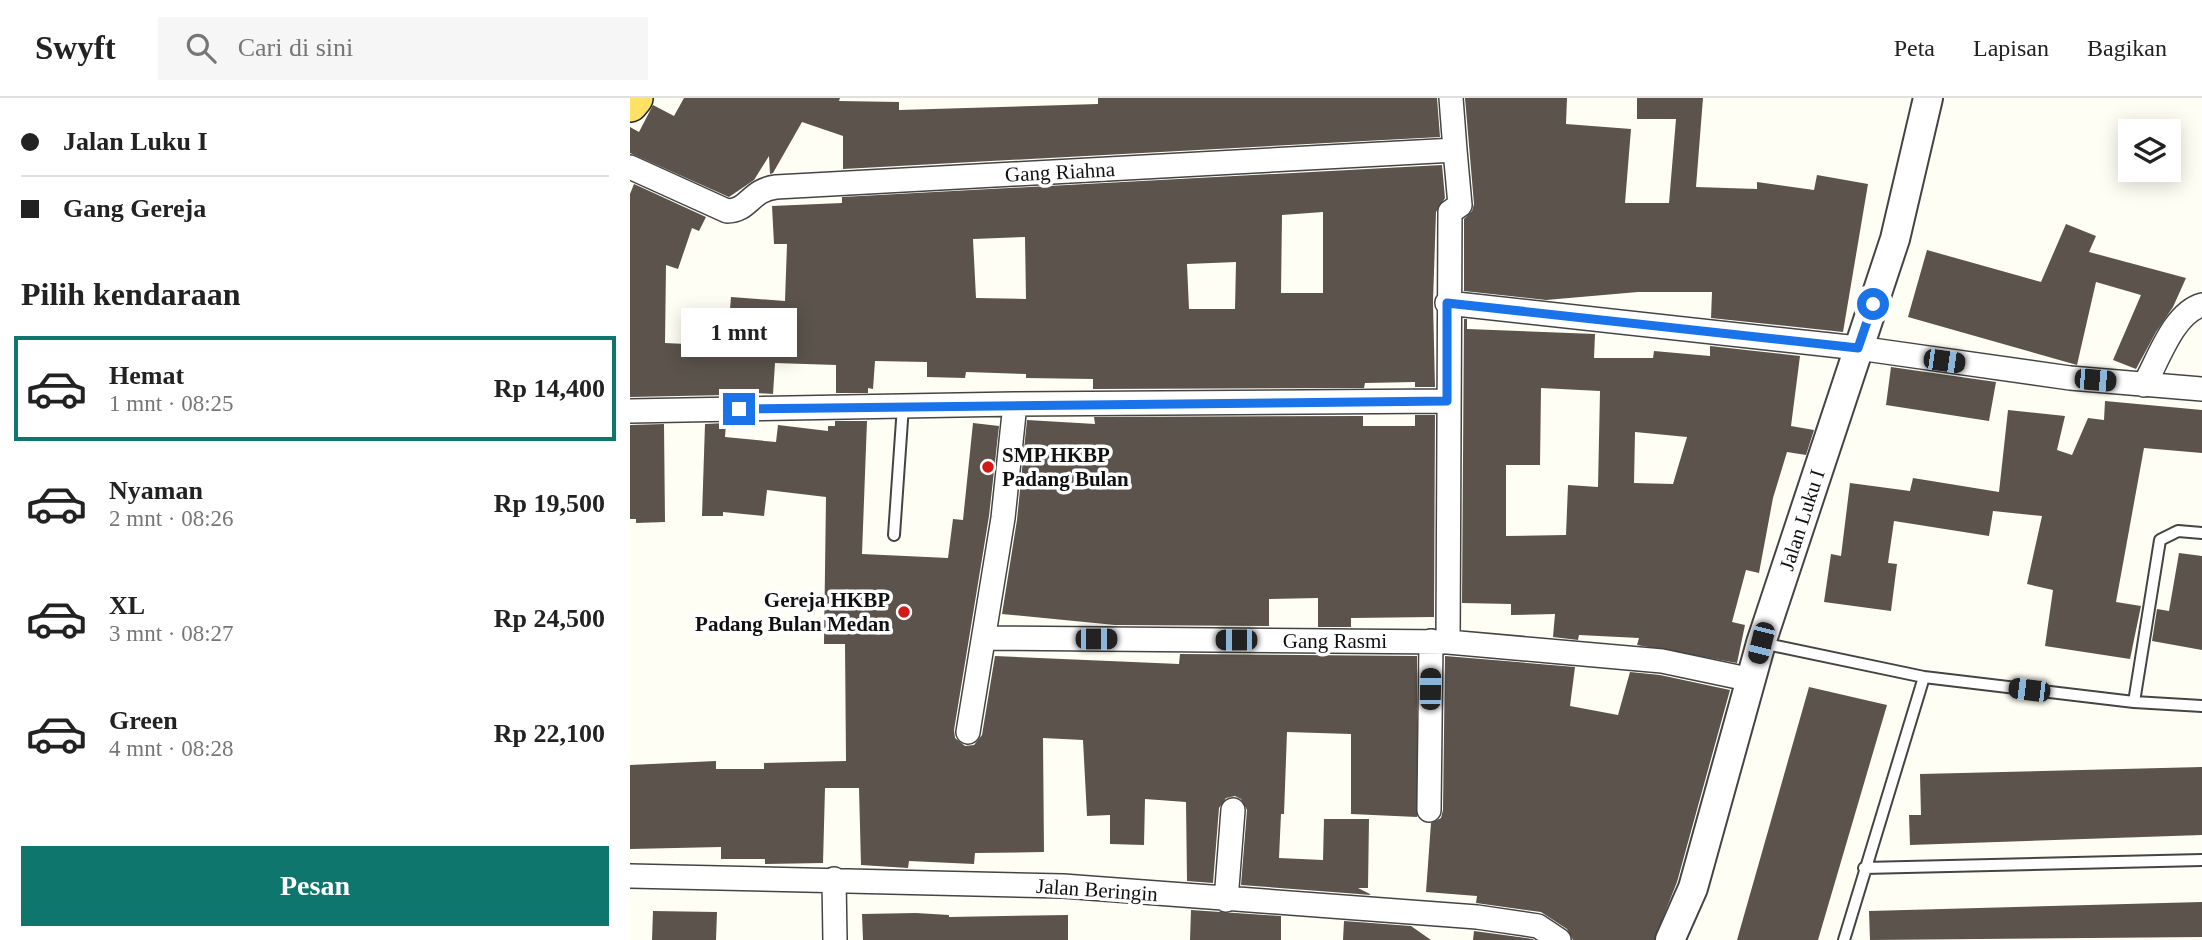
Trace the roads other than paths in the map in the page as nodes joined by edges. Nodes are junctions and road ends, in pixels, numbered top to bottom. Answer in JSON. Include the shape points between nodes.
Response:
{"nodes":[{"id":1,"x":635,"y":98,"type":"edge"},
{"id":2,"x":1451,"y":98,"type":"edge"},
{"id":3,"x":1928,"y":98,"type":"edge"},
{"id":4,"x":630,"y":104,"type":"edge"},
{"id":5,"x":1455,"y":150,"type":"junction"},
{"id":6,"x":630,"y":167,"type":"edge"},
{"id":7,"x":1447,"y":303,"type":"junction"},
{"id":8,"x":2202,"y":305,"type":"edge"},
{"id":9,"x":1858,"y":348,"type":"junction"},
{"id":10,"x":2144,"y":385,"type":"junction"},
{"id":11,"x":2202,"y":389,"type":"edge"},
{"id":12,"x":1447,"y":401,"type":"junction"},
{"id":13,"x":1016,"y":404,"type":"junction"},
{"id":14,"x":903,"y":406,"type":"junction"},
{"id":15,"x":630,"y":411,"type":"edge"},
{"id":16,"x":2202,"y":533,"type":"edge"},
{"id":17,"x":894,"y":535,"type":"dead end"},
{"id":18,"x":985,"y":638,"type":"junction"},
{"id":19,"x":1439,"y":641,"type":"junction"},
{"id":20,"x":1761,"y":643,"type":"junction"},
{"id":21,"x":1924,"y":677,"type":"junction"},
{"id":22,"x":1752,"y":680,"type":"junction"},
{"id":23,"x":2134,"y":702,"type":"junction"},
{"id":24,"x":2202,"y":706,"type":"edge"},
{"id":25,"x":968,"y":732,"type":"dead end"},
{"id":26,"x":1233,"y":810,"type":"dead end"},
{"id":27,"x":1429,"y":810,"type":"dead end"},
{"id":28,"x":2202,"y":860,"type":"edge"},
{"id":29,"x":1864,"y":867,"type":"junction"},
{"id":30,"x":630,"y":876,"type":"edge"},
{"id":31,"x":834,"y":879,"type":"junction"},
{"id":32,"x":1226,"y":900,"type":"junction"},
{"id":33,"x":835,"y":940,"type":"edge"},
{"id":34,"x":1559,"y":940,"type":"edge"},
{"id":35,"x":1671,"y":940,"type":"edge"},
{"id":36,"x":1844,"y":940,"type":"edge"}],
"edges":[{"from":1,"to":4,"type":"main road"},
{"from":2,"to":5,"type":"street"},
{"from":3,"to":9,"type":"street","name":"Jalan Luku I","via":[[1895,239]]},
{"from":5,"to":6,"type":"street","name":"Gang Riahna","via":[[776,187],[761,189],[733,211]]},
{"from":5,"to":7,"type":"street","via":[[1460,205],[1450,212]]},
{"from":7,"to":9,"type":"street"},
{"from":7,"to":12,"type":"street"},
{"from":8,"to":10,"type":"street","via":[[2179,322]]},
{"from":9,"to":10,"type":"street"},
{"from":9,"to":20,"type":"street","name":"Jalan Luku I"},
{"from":10,"to":11,"type":"street"},
{"from":12,"to":13,"type":"street"},
{"from":12,"to":19,"type":"street"},
{"from":13,"to":14,"type":"street"},
{"from":13,"to":18,"type":"street"},
{"from":14,"to":15,"type":"street"},
{"from":14,"to":17,"type":"lane"},
{"from":16,"to":23,"type":"lane","via":[[2178,531],[2160,540]]},
{"from":18,"to":19,"type":"street","name":"Gang Rasmi"},
{"from":18,"to":25,"type":"street"},
{"from":19,"to":22,"type":"street","name":"Gang Rasmi","via":[[1662,661]]},
{"from":19,"to":27,"type":"street"},
{"from":20,"to":21,"type":"lane"},
{"from":20,"to":22,"type":"street","name":"Jalan Luku I"},
{"from":21,"to":23,"type":"lane"},
{"from":21,"to":29,"type":"lane"},
{"from":22,"to":35,"type":"street","name":"Jalan Luku I","via":[[1693,888]]},
{"from":23,"to":24,"type":"lane"},
{"from":26,"to":32,"type":"street"},
{"from":28,"to":29,"type":"lane"},
{"from":29,"to":36,"type":"lane"},
{"from":30,"to":31,"type":"street","name":"Jalan Beringin"},
{"from":31,"to":32,"type":"street","name":"Jalan Beringin","via":[[1063,886]]},
{"from":31,"to":33,"type":"street"},
{"from":32,"to":34,"type":"street","name":"Jalan Beringin","via":[[1487,918],[1538,926]]}]}
